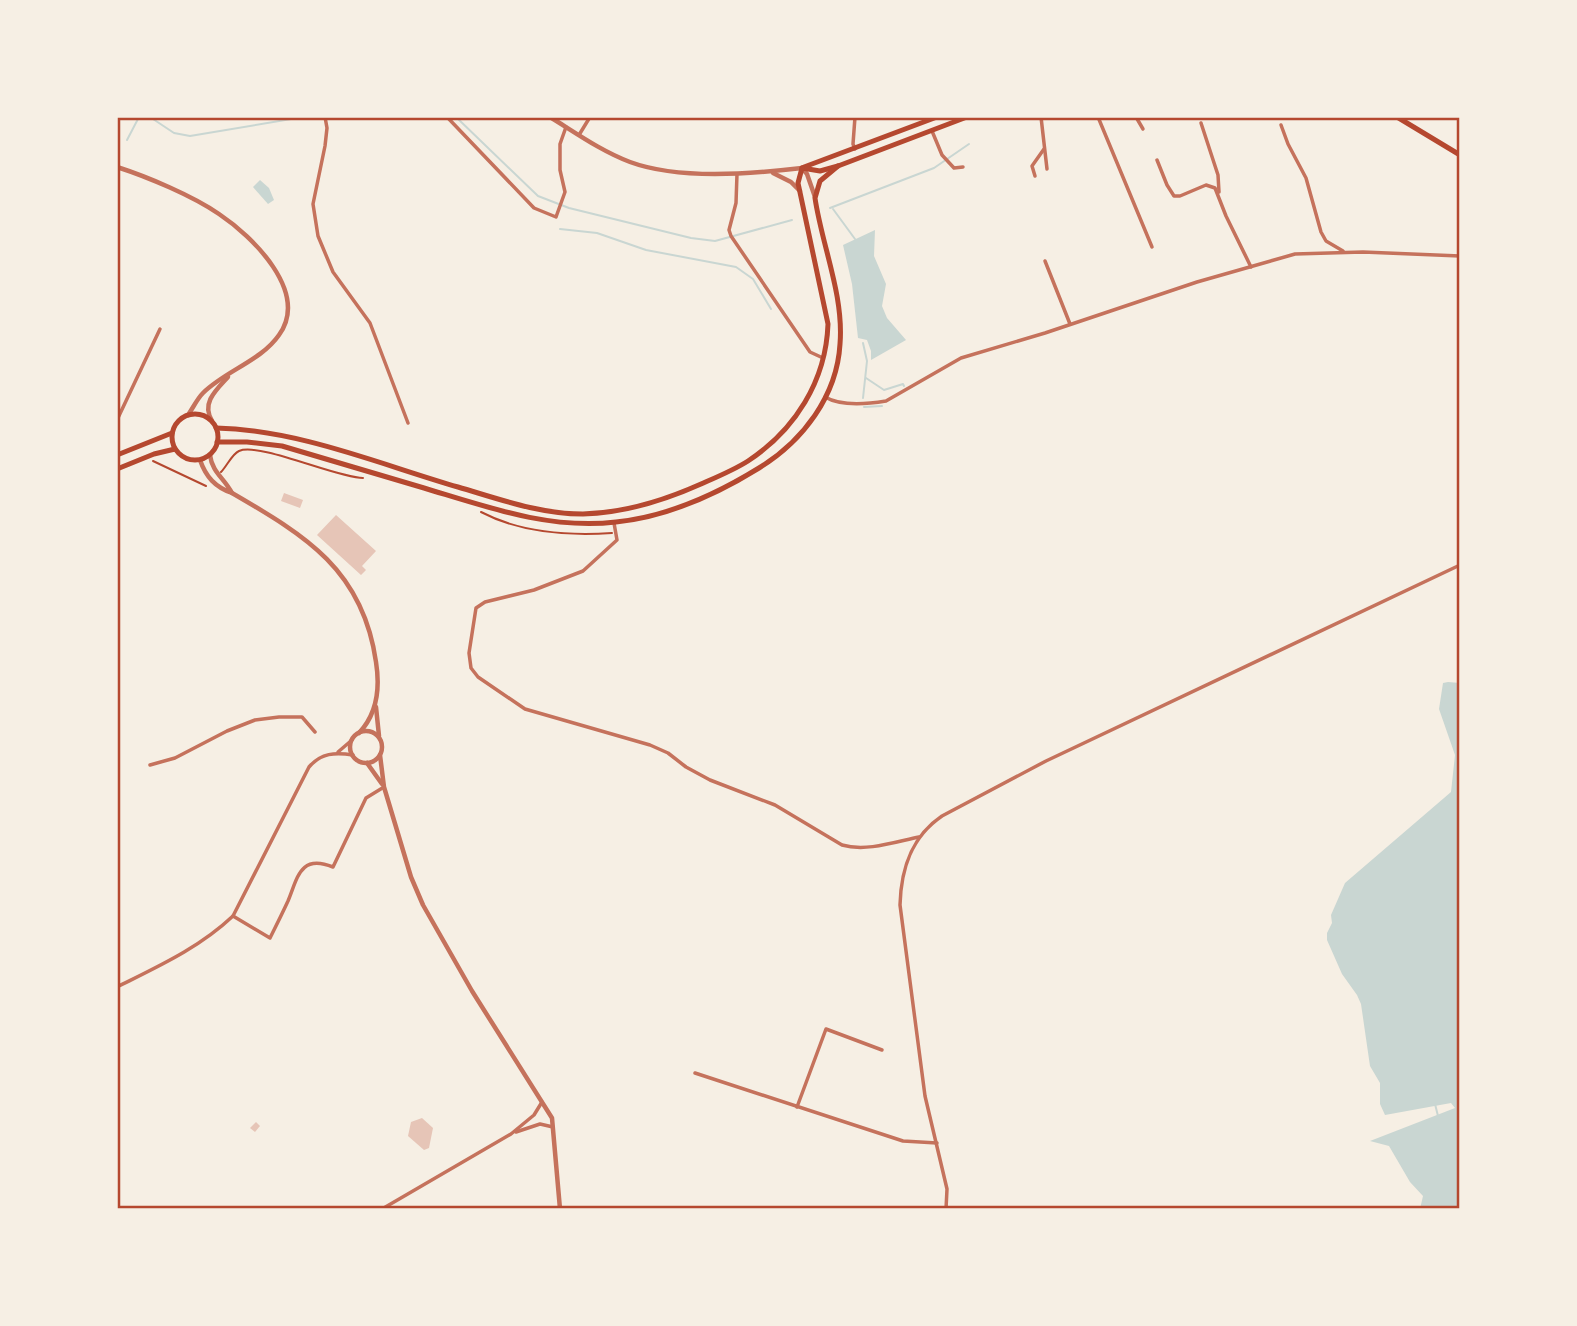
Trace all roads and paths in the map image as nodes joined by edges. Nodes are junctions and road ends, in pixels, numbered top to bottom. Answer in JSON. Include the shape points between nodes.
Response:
{"nodes":[{"id":1,"x":447,"y":117,"type":"edge"},
{"id":2,"x":550,"y":117,"type":"edge"},
{"id":3,"x":590,"y":117,"type":"edge"},
{"id":4,"x":855,"y":117,"type":"edge"},
{"id":5,"x":937,"y":117,"type":"edge"},
{"id":6,"x":967,"y":117,"type":"edge"},
{"id":7,"x":1041,"y":117,"type":"edge"},
{"id":8,"x":1098,"y":117,"type":"edge"},
{"id":9,"x":1136,"y":117,"type":"edge"},
{"id":10,"x":1397,"y":117,"type":"edge"},
{"id":11,"x":325,"y":118,"type":"edge"},
{"id":12,"x":920,"y":120,"type":"edge"},
{"id":13,"x":1201,"y":123,"type":"dead end"},
{"id":14,"x":1281,"y":125,"type":"dead end"},
{"id":15,"x":566,"y":127,"type":"junction"},
{"id":16,"x":1143,"y":129,"type":"dead end"},
{"id":17,"x":932,"y":131,"type":"junction"},
{"id":18,"x":579,"y":135,"type":"junction"},
{"id":19,"x":1045,"y":147,"type":"junction"},
{"id":20,"x":855,"y":149,"type":"junction"},
{"id":21,"x":1460,"y":155,"type":"edge"},
{"id":22,"x":1157,"y":160,"type":"dead end"},
{"id":23,"x":838,"y":166,"type":"junction"},
{"id":24,"x":117,"y":167,"type":"edge"},
{"id":25,"x":963,"y":167,"type":"dead end"},
{"id":26,"x":802,"y":169,"type":"junction"},
{"id":27,"x":1047,"y":169,"type":"dead end"},
{"id":28,"x":769,"y":171,"type":"junction"},
{"id":29,"x":737,"y":173,"type":"junction"},
{"id":30,"x":1035,"y":176,"type":"dead end"},
{"id":31,"x":801,"y":193,"type":"junction"},
{"id":32,"x":1219,"y":195,"type":"junction"},
{"id":33,"x":815,"y":198,"type":"junction"},
{"id":34,"x":1152,"y":247,"type":"dead end"},
{"id":35,"x":1345,"y":252,"type":"junction"},
{"id":36,"x":1460,"y":256,"type":"edge"},
{"id":37,"x":1045,"y":261,"type":"dead end"},
{"id":38,"x":1251,"y":267,"type":"junction"},
{"id":39,"x":1070,"y":324,"type":"junction"},
{"id":40,"x":160,"y":330,"type":"dead end"},
{"id":41,"x":823,"y":358,"type":"junction"},
{"id":42,"x":233,"y":371,"type":"junction"},
{"id":43,"x":825,"y":397,"type":"junction"},
{"id":44,"x":188,"y":415,"type":"junction"},
{"id":45,"x":117,"y":420,"type":"edge"},
{"id":46,"x":212,"y":421,"type":"junction"},
{"id":47,"x":408,"y":423,"type":"dead end"},
{"id":48,"x":216,"y":428,"type":"junction"},
{"id":49,"x":172,"y":433,"type":"junction"},
{"id":50,"x":217,"y":442,"type":"junction"},
{"id":51,"x":175,"y":449,"type":"junction"},
{"id":52,"x":210,"y":455,"type":"junction"},
{"id":53,"x":117,"y":456,"type":"edge"},
{"id":54,"x":200,"y":460,"type":"junction"},
{"id":55,"x":160,"y":465,"type":"dead end"},
{"id":56,"x":117,"y":469,"type":"edge"},
{"id":57,"x":221,"y":472,"type":"dead end"},
{"id":58,"x":371,"y":474,"type":"junction"},
{"id":59,"x":206,"y":486,"type":"dead end"},
{"id":60,"x":232,"y":493,"type":"junction"},
{"id":61,"x":478,"y":510,"type":"dead end"},
{"id":62,"x":614,"y":523,"type":"junction"},
{"id":63,"x":617,"y":533,"type":"junction"},
{"id":64,"x":1460,"y":565,"type":"edge"},
{"id":65,"x":376,"y":704,"type":"junction"},
{"id":66,"x":314,"y":732,"type":"dead end"},
{"id":67,"x":359,"y":733,"type":"junction"},
{"id":68,"x":352,"y":740,"type":"junction"},
{"id":69,"x":381,"y":740,"type":"junction"},
{"id":70,"x":338,"y":752,"type":"junction"},
{"id":71,"x":353,"y":755,"type":"junction"},
{"id":72,"x":380,"y":755,"type":"junction"},
{"id":73,"x":367,"y":763,"type":"junction"},
{"id":74,"x":150,"y":765,"type":"dead end"},
{"id":75,"x":384,"y":788,"type":"junction"},
{"id":76,"x":919,"y":837,"type":"junction"},
{"id":77,"x":233,"y":916,"type":"junction"},
{"id":78,"x":117,"y":987,"type":"edge"},
{"id":79,"x":882,"y":1050,"type":"dead end"},
{"id":80,"x":695,"y":1073,"type":"dead end"},
{"id":81,"x":543,"y":1101,"type":"junction"},
{"id":82,"x":797,"y":1107,"type":"junction"},
{"id":83,"x":554,"y":1128,"type":"junction"},
{"id":84,"x":511,"y":1134,"type":"junction"},
{"id":85,"x":937,"y":1143,"type":"junction"},
{"id":86,"x":382,"y":1209,"type":"edge"},
{"id":87,"x":560,"y":1209,"type":"edge"},
{"id":88,"x":946,"y":1209,"type":"edge"}],
"edges":[{"from":1,"to":15,"type":"street","via":[[534,208],[556,217],[565,192],[559,144]]},
{"from":2,"to":15,"type":"street"},
{"from":3,"to":18,"type":"street"},
{"from":4,"to":20,"type":"street"},
{"from":5,"to":12,"type":"main road"},
{"from":6,"to":17,"type":"main road"},
{"from":7,"to":19,"type":"street"},
{"from":8,"to":34,"type":"street"},
{"from":9,"to":16,"type":"street"},
{"from":10,"to":21,"type":"main road"},
{"from":11,"to":47,"type":"street","via":[[325,146],[313,204],[318,236],[333,272],[370,323]]},
{"from":12,"to":20,"type":"main road"},
{"from":13,"to":32,"type":"street","via":[[1218,175]]},
{"from":14,"to":35,"type":"street","via":[[1306,178],[1321,232]]},
{"from":15,"to":18,"type":"street"},
{"from":17,"to":23,"type":"main road"},
{"from":17,"to":25,"type":"street","via":[[946,160],[954,168]]},
{"from":18,"to":29,"type":"street","via":[[646,166]]},
{"from":19,"to":27,"type":"street"},
{"from":19,"to":30,"type":"street","via":[[1032,166]]},
{"from":20,"to":26,"type":"main road"},
{"from":22,"to":32,"type":"street","via":[[1174,195],[1209,184]]},
{"from":23,"to":26,"type":"main road"},
{"from":23,"to":33,"type":"main road","via":[[820,181]]},
{"from":24,"to":42,"type":"street","via":[[218,213],[256,246],[277,272],[288,301],[286,321],[261,353]]},
{"from":26,"to":28,"type":"street"},
{"from":26,"to":31,"type":"main road"},
{"from":26,"to":33,"type":"street"},
{"from":28,"to":29,"type":"street"},
{"from":28,"to":31,"type":"street"},
{"from":29,"to":41,"type":"street","via":[[730,234],[810,352]]},
{"from":31,"to":41,"type":"main road","via":[[828,324]]},
{"from":32,"to":38,"type":"street"},
{"from":33,"to":43,"type":"main road","via":[[841,320],[839,355]]},
{"from":35,"to":36,"type":"street"},
{"from":35,"to":38,"type":"street","via":[[1295,254]]},
{"from":37,"to":39,"type":"street"},
{"from":38,"to":39,"type":"street"},
{"from":39,"to":43,"type":"street","via":[[961,358],[886,401],[835,403]]},
{"from":40,"to":45,"type":"street"},
{"from":41,"to":48,"type":"main road","via":[[807,401],[792,422],[742,465],[669,498],[598,513],[514,504],[284,435]]},
{"from":42,"to":44,"type":"street","via":[[200,396]]},
{"from":42,"to":46,"type":"street","via":[[209,401]]},
{"from":43,"to":62,"type":"main road","via":[[795,441],[750,474],[676,508]]},
{"from":44,"to":46,"type":"main road"},
{"from":44,"to":49,"type":"main road"},
{"from":46,"to":48,"type":"main road"},
{"from":48,"to":50,"type":"main road"},
{"from":49,"to":51,"type":"main road"},
{"from":49,"to":53,"type":"main road"},
{"from":50,"to":52,"type":"main road"},
{"from":50,"to":58,"type":"main road","via":[[282,446]]},
{"from":51,"to":54,"type":"main road","via":[[183,457]]},
{"from":51,"to":56,"type":"main road"},
{"from":52,"to":54,"type":"main road"},
{"from":52,"to":60,"type":"street","via":[[213,470]]},
{"from":54,"to":60,"type":"street","via":[[211,481]]},
{"from":55,"to":59,"type":"path"},
{"from":57,"to":58,"type":"path","via":[[235,454],[245,450],[360,479]]},
{"from":58,"to":62,"type":"main road","via":[[540,520]]},
{"from":60,"to":65,"type":"street","via":[[294,531],[350,586],[376,658]]},
{"from":61,"to":63,"type":"path","via":[[543,531]]},
{"from":62,"to":63,"type":"street"},
{"from":63,"to":76,"type":"street","via":[[617,540],[583,571],[476,608],[469,653],[478,677],[525,709],[668,753],[710,780],[775,805],[842,845],[873,846]]},
{"from":64,"to":76,"type":"street","via":[[1045,761],[942,816]]},
{"from":65,"to":67,"type":"street"},
{"from":65,"to":69,"type":"street"},
{"from":66,"to":74,"type":"street","via":[[302,717],[255,720]]},
{"from":67,"to":68,"type":"street"},
{"from":67,"to":69,"type":"street","via":[[374,733]]},
{"from":68,"to":70,"type":"street"},
{"from":68,"to":71,"type":"street"},
{"from":69,"to":72,"type":"street"},
{"from":70,"to":71,"type":"street"},
{"from":70,"to":77,"type":"street","via":[[314,761],[304,773]]},
{"from":71,"to":73,"type":"street"},
{"from":72,"to":73,"type":"street"},
{"from":72,"to":75,"type":"street"},
{"from":73,"to":75,"type":"street"},
{"from":75,"to":77,"type":"street","via":[[366,798],[333,867],[312,863],[303,867],[270,938]]},
{"from":75,"to":81,"type":"street","via":[[423,905]]},
{"from":76,"to":85,"type":"street","via":[[905,866],[900,905],[919,1063]]},
{"from":77,"to":78,"type":"street","via":[[181,956]]},
{"from":79,"to":82,"type":"street","via":[[826,1029]]},
{"from":80,"to":82,"type":"street"},
{"from":81,"to":83,"type":"street"},
{"from":81,"to":84,"type":"street"},
{"from":82,"to":85,"type":"street","via":[[903,1142]]},
{"from":83,"to":84,"type":"street","via":[[540,1124]]},
{"from":83,"to":87,"type":"street"},
{"from":84,"to":86,"type":"street"},
{"from":85,"to":88,"type":"street","via":[[947,1189]]}]}
